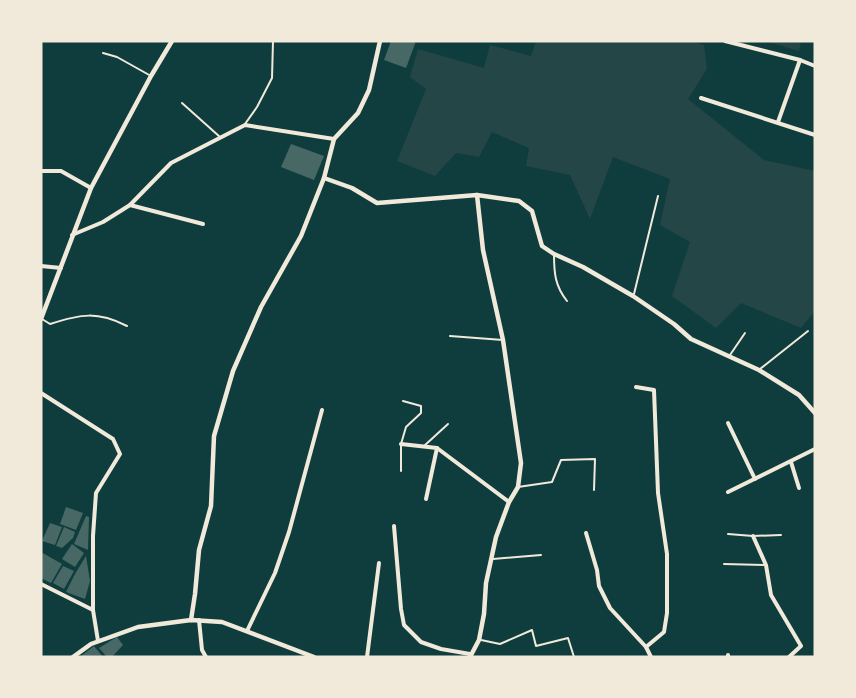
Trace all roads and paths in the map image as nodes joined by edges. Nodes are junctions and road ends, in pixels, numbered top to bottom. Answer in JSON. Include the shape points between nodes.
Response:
{"nodes":[{"id":1,"x":172,"y":41,"type":"edge"},
{"id":2,"x":273,"y":41,"type":"edge"},
{"id":3,"x":380,"y":41,"type":"edge"},
{"id":4,"x":725,"y":41,"type":"edge"},
{"id":5,"x":103,"y":53,"type":"dead end"},
{"id":6,"x":800,"y":60,"type":"junction"},
{"id":7,"x":815,"y":66,"type":"edge"},
{"id":8,"x":151,"y":76,"type":"junction"},
{"id":9,"x":701,"y":98,"type":"dead end"},
{"id":10,"x":182,"y":103,"type":"dead end"},
{"id":11,"x":778,"y":122,"type":"junction"},
{"id":12,"x":244,"y":126,"type":"junction"},
{"id":13,"x":815,"y":134,"type":"edge"},
{"id":14,"x":220,"y":137,"type":"junction"},
{"id":15,"x":334,"y":139,"type":"junction"},
{"id":16,"x":41,"y":171,"type":"edge"},
{"id":17,"x":324,"y":178,"type":"junction"},
{"id":18,"x":91,"y":188,"type":"junction"},
{"id":19,"x":477,"y":195,"type":"junction"},
{"id":20,"x":658,"y":196,"type":"dead end"},
{"id":21,"x":130,"y":204,"type":"junction"},
{"id":22,"x":202,"y":224,"type":"dead end"},
{"id":23,"x":72,"y":235,"type":"junction"},
{"id":24,"x":554,"y":254,"type":"junction"},
{"id":25,"x":41,"y":266,"type":"edge"},
{"id":26,"x":61,"y":268,"type":"junction"},
{"id":27,"x":633,"y":296,"type":"junction"},
{"id":28,"x":567,"y":301,"type":"dead end"},
{"id":29,"x":42,"y":319,"type":"edge"},
{"id":30,"x":127,"y":326,"type":"dead end"},
{"id":31,"x":808,"y":331,"type":"dead end"},
{"id":32,"x":745,"y":333,"type":"dead end"},
{"id":33,"x":450,"y":336,"type":"dead end"},
{"id":34,"x":503,"y":340,"type":"junction"},
{"id":35,"x":729,"y":356,"type":"junction"},
{"id":36,"x":758,"y":370,"type":"junction"},
{"id":37,"x":636,"y":387,"type":"dead end"},
{"id":38,"x":41,"y":393,"type":"edge"},
{"id":39,"x":403,"y":401,"type":"dead end"},
{"id":40,"x":322,"y":410,"type":"dead end"},
{"id":41,"x":815,"y":413,"type":"edge"},
{"id":42,"x":728,"y":423,"type":"dead end"},
{"id":43,"x":448,"y":424,"type":"dead end"},
{"id":44,"x":401,"y":444,"type":"junction"},
{"id":45,"x":422,"y":447,"type":"junction"},
{"id":46,"x":437,"y":448,"type":"junction"},
{"id":47,"x":815,"y":449,"type":"edge"},
{"id":48,"x":791,"y":462,"type":"junction"},
{"id":49,"x":401,"y":471,"type":"dead end"},
{"id":50,"x":755,"y":479,"type":"junction"},
{"id":51,"x":518,"y":487,"type":"junction"},
{"id":52,"x":799,"y":488,"type":"dead end"},
{"id":53,"x":594,"y":490,"type":"dead end"},
{"id":54,"x":728,"y":492,"type":"dead end"},
{"id":55,"x":426,"y":499,"type":"dead end"},
{"id":56,"x":509,"y":502,"type":"junction"},
{"id":57,"x":394,"y":526,"type":"dead end"},
{"id":58,"x":586,"y":533,"type":"dead end"},
{"id":59,"x":728,"y":534,"type":"dead end"},
{"id":60,"x":781,"y":535,"type":"dead end"},
{"id":61,"x":753,"y":536,"type":"junction"},
{"id":62,"x":542,"y":555,"type":"dead end"},
{"id":63,"x":491,"y":559,"type":"junction"},
{"id":64,"x":379,"y":563,"type":"dead end"},
{"id":65,"x":724,"y":564,"type":"dead end"},
{"id":66,"x":766,"y":565,"type":"junction"},
{"id":67,"x":41,"y":584,"type":"edge"},
{"id":68,"x":93,"y":610,"type":"junction"},
{"id":69,"x":191,"y":620,"type":"junction"},
{"id":70,"x":198,"y":620,"type":"junction"},
{"id":71,"x":247,"y":631,"type":"junction"},
{"id":72,"x":479,"y":640,"type":"junction"},
{"id":73,"x":98,"y":641,"type":"junction"},
{"id":74,"x":646,"y":647,"type":"junction"},
{"id":75,"x":470,"y":656,"type":"edge"},
{"id":76,"x":73,"y":657,"type":"edge"},
{"id":77,"x":206,"y":657,"type":"edge"},
{"id":78,"x":314,"y":657,"type":"edge"},
{"id":79,"x":367,"y":657,"type":"edge"},
{"id":80,"x":574,"y":657,"type":"edge"},
{"id":81,"x":651,"y":657,"type":"edge"},
{"id":82,"x":789,"y":657,"type":"edge"}],
"edges":[{"from":1,"to":8,"type":"street"},
{"from":2,"to":12,"type":"lane","via":[[272,78]]},
{"from":3,"to":15,"type":"street","via":[[369,90],[358,113]]},
{"from":4,"to":6,"type":"street"},
{"from":5,"to":8,"type":"lane"},
{"from":6,"to":7,"type":"street"},
{"from":6,"to":11,"type":"street"},
{"from":8,"to":18,"type":"street"},
{"from":9,"to":11,"type":"street"},
{"from":10,"to":14,"type":"lane"},
{"from":11,"to":13,"type":"street"},
{"from":12,"to":14,"type":"street"},
{"from":12,"to":15,"type":"street"},
{"from":14,"to":21,"type":"street","via":[[171,163]]},
{"from":15,"to":17,"type":"street"},
{"from":16,"to":18,"type":"street","via":[[61,171]]},
{"from":17,"to":19,"type":"street","via":[[352,188],[376,203]]},
{"from":17,"to":69,"type":"street","via":[[301,236],[261,307],[233,371],[214,436],[211,506],[199,550]]},
{"from":18,"to":23,"type":"street"},
{"from":19,"to":24,"type":"street","via":[[519,201],[532,211],[542,246]]},
{"from":19,"to":34,"type":"street","via":[[483,250]]},
{"from":20,"to":27,"type":"lane"},
{"from":21,"to":22,"type":"street"},
{"from":21,"to":23,"type":"street","via":[[103,222]]},
{"from":23,"to":26,"type":"street"},
{"from":24,"to":27,"type":"street"},
{"from":24,"to":28,"type":"lane","via":[[559,291]]},
{"from":25,"to":26,"type":"street"},
{"from":26,"to":29,"type":"street"},
{"from":27,"to":35,"type":"street","via":[[691,339]]},
{"from":29,"to":30,"type":"lane","via":[[50,324],[95,314]]},
{"from":31,"to":36,"type":"lane"},
{"from":32,"to":35,"type":"lane"},
{"from":33,"to":34,"type":"lane"},
{"from":34,"to":51,"type":"street","via":[[521,463]]},
{"from":35,"to":36,"type":"street"},
{"from":36,"to":41,"type":"street","via":[[799,395]]},
{"from":37,"to":74,"type":"street","via":[[654,390],[658,494],[667,554],[664,632]]},
{"from":38,"to":68,"type":"street","via":[[114,439],[120,454],[96,492]]},
{"from":39,"to":44,"type":"lane","via":[[420,406],[421,413],[406,427]]},
{"from":40,"to":71,"type":"street","via":[[275,574]]},
{"from":42,"to":50,"type":"street"},
{"from":43,"to":45,"type":"lane"},
{"from":44,"to":45,"type":"street"},
{"from":44,"to":49,"type":"lane"},
{"from":45,"to":46,"type":"street"},
{"from":46,"to":55,"type":"street"},
{"from":46,"to":56,"type":"street"},
{"from":47,"to":48,"type":"street"},
{"from":48,"to":50,"type":"street"},
{"from":48,"to":52,"type":"street"},
{"from":50,"to":54,"type":"street"},
{"from":51,"to":53,"type":"lane","via":[[552,482],[561,460],[595,458]]},
{"from":51,"to":56,"type":"street"},
{"from":56,"to":63,"type":"street"},
{"from":57,"to":75,"type":"street","via":[[404,624],[421,642]]},
{"from":58,"to":74,"type":"street","via":[[599,586],[610,608]]},
{"from":59,"to":61,"type":"lane"},
{"from":60,"to":61,"type":"lane"},
{"from":61,"to":66,"type":"street"},
{"from":62,"to":63,"type":"lane"},
{"from":63,"to":72,"type":"street"},
{"from":64,"to":79,"type":"street"},
{"from":65,"to":66,"type":"lane"},
{"from":66,"to":82,"type":"street","via":[[771,595],[801,646]]},
{"from":67,"to":68,"type":"street"},
{"from":68,"to":73,"type":"street"},
{"from":69,"to":70,"type":"street"},
{"from":69,"to":73,"type":"street","via":[[138,627]]},
{"from":70,"to":71,"type":"street","via":[[222,622]]},
{"from":70,"to":77,"type":"street"},
{"from":71,"to":78,"type":"street"},
{"from":72,"to":75,"type":"street"},
{"from":72,"to":80,"type":"lane","via":[[500,644],[532,630],[536,646],[568,638]]},
{"from":73,"to":76,"type":"street"},
{"from":74,"to":81,"type":"street"}]}
